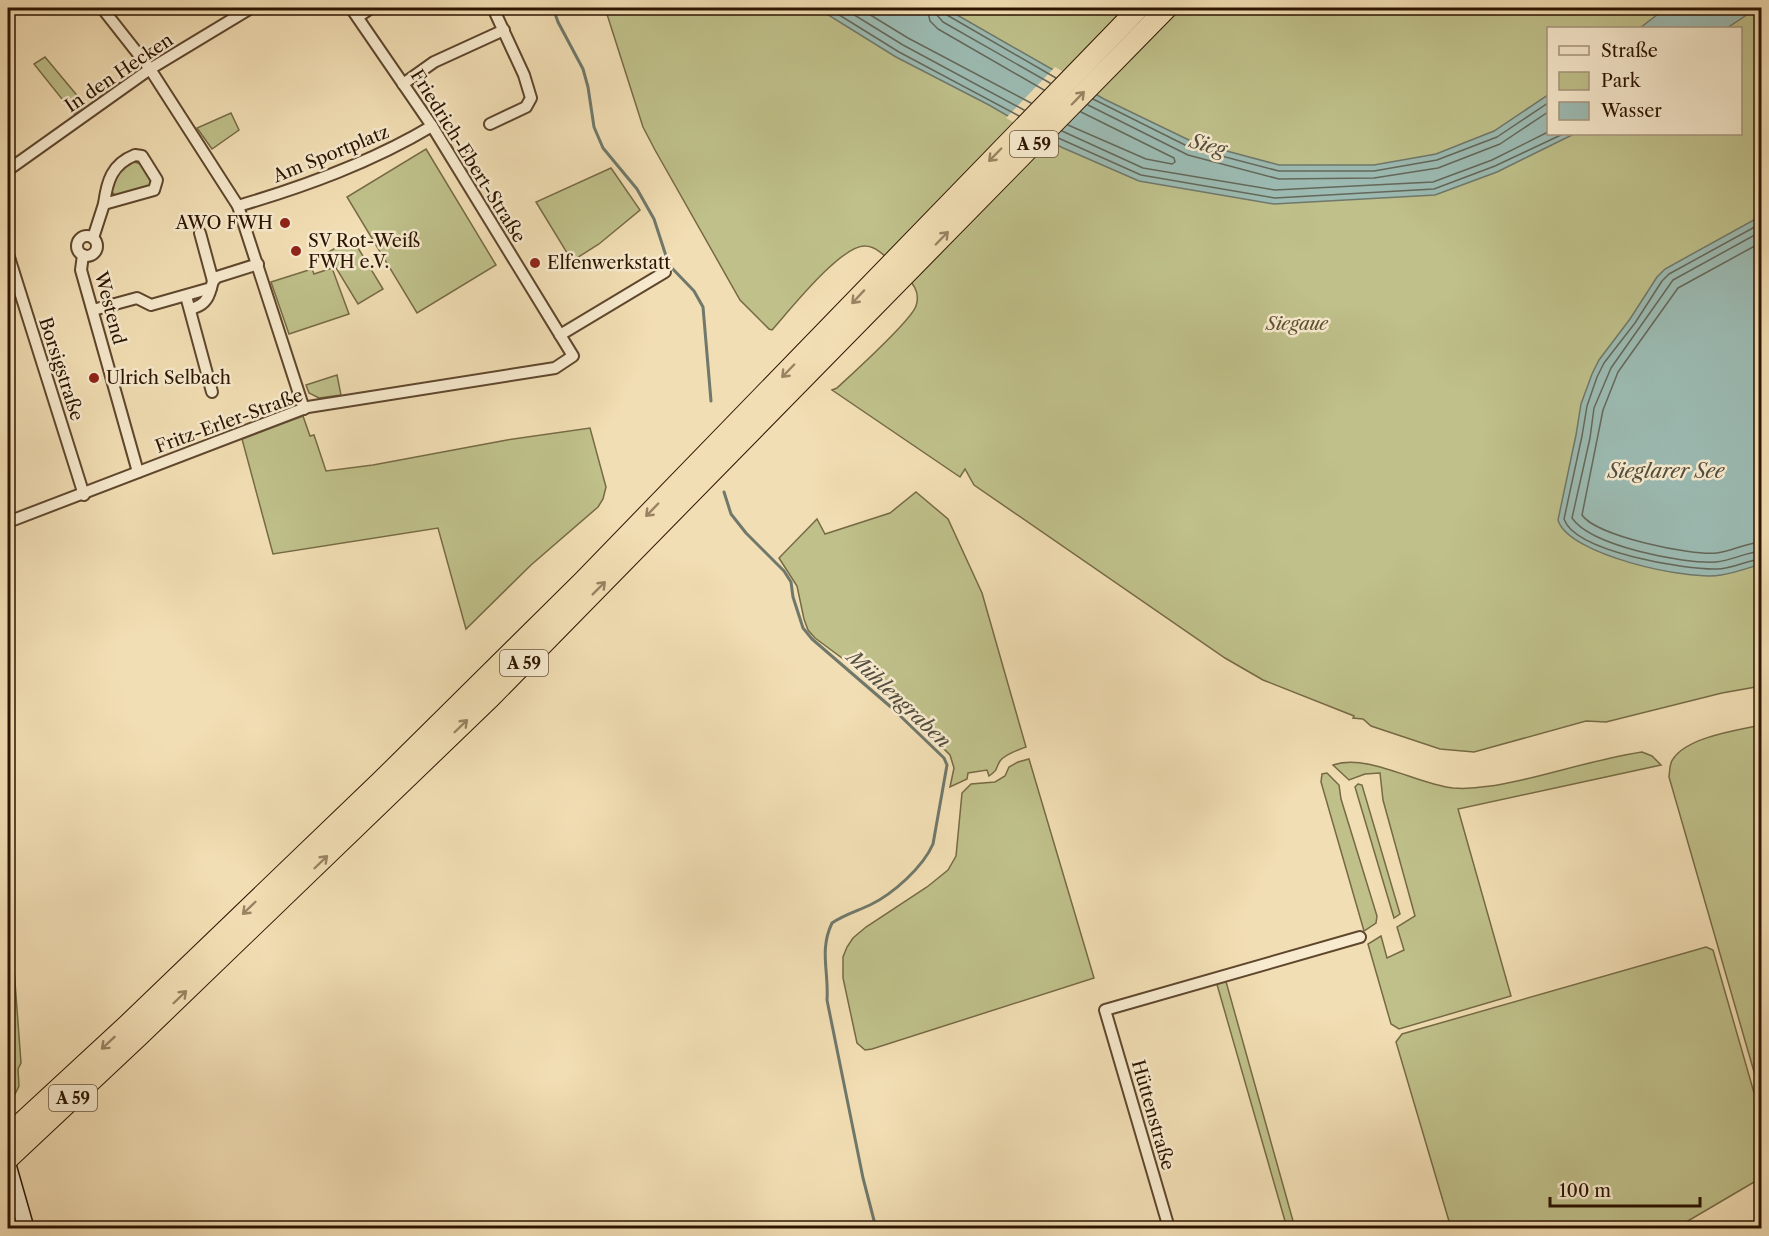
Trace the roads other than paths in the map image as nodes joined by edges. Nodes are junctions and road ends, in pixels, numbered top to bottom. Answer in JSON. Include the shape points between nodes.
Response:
{"nodes":[{"id":1,"x":102,"y":8,"type":"edge"},
{"id":2,"x":251,"y":8,"type":"edge"},
{"id":3,"x":351,"y":8,"type":"edge"},
{"id":4,"x":371,"y":8,"type":"edge"},
{"id":5,"x":493,"y":8,"type":"edge"},
{"id":6,"x":1139,"y":8,"type":"edge"},
{"id":7,"x":1167,"y":8,"type":"edge"},
{"id":8,"x":358,"y":17,"type":"junction"},
{"id":9,"x":504,"y":30,"type":"junction"},
{"id":10,"x":150,"y":69,"type":"junction"},
{"id":11,"x":403,"y":84,"type":"junction"},
{"id":12,"x":490,"y":124,"type":"dead end"},
{"id":13,"x":432,"y":126,"type":"junction"},
{"id":14,"x":8,"y":170,"type":"edge"},
{"id":15,"x":104,"y":204,"type":"junction"},
{"id":16,"x":238,"y":206,"type":"junction"},
{"id":17,"x":200,"y":233,"type":"dead end"},
{"id":18,"x":8,"y":254,"type":"edge"},
{"id":19,"x":258,"y":264,"type":"junction"},
{"id":20,"x":665,"y":272,"type":"dead end"},
{"id":21,"x":895,"y":272,"type":"junction"},
{"id":22,"x":212,"y":285,"type":"junction"},
{"id":23,"x":186,"y":296,"type":"junction"},
{"id":24,"x":190,"y":309,"type":"junction"},
{"id":25,"x":93,"y":310,"type":"junction"},
{"id":26,"x":561,"y":335,"type":"junction"},
{"id":27,"x":573,"y":356,"type":"joint"},
{"id":28,"x":212,"y":392,"type":"dead end"},
{"id":29,"x":304,"y":409,"type":"junction"},
{"id":30,"x":138,"y":472,"type":"junction"},
{"id":31,"x":84,"y":495,"type":"junction"},
{"id":32,"x":8,"y":522,"type":"edge"},
{"id":33,"x":1360,"y":937,"type":"dead end"},
{"id":34,"x":8,"y":1135,"type":"edge"},
{"id":35,"x":8,"y":1159,"type":"edge"},
{"id":36,"x":8,"y":1165,"type":"edge"},
{"id":37,"x":26,"y":1228,"type":"edge"},
{"id":38,"x":1169,"y":1228,"type":"edge"}],
"edges":[{"from":1,"to":10,"type":"street"},
{"from":2,"to":10,"type":"street","name":"In den Hecken"},
{"from":3,"to":8,"type":"street","name":"Friedrich-Ebert-Straße"},
{"from":4,"to":8,"type":"street"},
{"from":5,"to":9,"type":"street"},
{"from":6,"to":21,"type":"highway","number":"A 59","one_way":true},
{"from":21,"to":7,"type":"highway","number":"A 59","one_way":true},
{"from":8,"to":11,"type":"street","name":"Friedrich-Ebert-Straße"},
{"from":9,"to":11,"type":"street","via":[[434,62]]},
{"from":9,"to":12,"type":"street","via":[[531,98],[526,107]]},
{"from":10,"to":14,"type":"street","name":"In den Hecken"},
{"from":10,"to":16,"type":"street"},
{"from":11,"to":13,"type":"street","name":"Friedrich-Ebert-Straße"},
{"from":13,"to":16,"type":"street","name":"Am Sportplatz","via":[[322,179]]},
{"from":13,"to":26,"type":"street","name":"Friedrich-Ebert-Straße"},
{"from":15,"to":15,"type":"street","via":[[154,190],[157,180],[142,156],[135,155],[115,168],[106,186]]},
{"from":15,"to":25,"type":"street","name":"Westend","via":[[93,238],[96,251],[83,255],[81,270]]},
{"from":16,"to":19,"type":"street"},
{"from":17,"to":22,"type":"street"},
{"from":18,"to":31,"type":"street","name":"Borsigstraße"},
{"from":19,"to":22,"type":"street","via":[[217,276]]},
{"from":19,"to":29,"type":"street"},
{"from":20,"to":26,"type":"street"},
{"from":21,"to":34,"type":"highway","number":"A 59","one_way":true,"via":[[829,329],[382,780]]},
{"from":35,"to":21,"type":"highway","number":"A 59","one_way":true,"via":[[499,689]]},
{"from":22,"to":23,"type":"street"},
{"from":22,"to":24,"type":"street","via":[[209,298]]},
{"from":23,"to":24,"type":"street"},
{"from":23,"to":25,"type":"street","via":[[151,305],[137,298]]},
{"from":24,"to":28,"type":"street"},
{"from":25,"to":30,"type":"street","name":"Westend"},
{"from":26,"to":27,"type":"street","name":"Friedrich-Ebert-Straße"},
{"from":27,"to":29,"type":"street","name":"Fritz-Erler-Straße","via":[[555,368]]},
{"from":29,"to":30,"type":"street","name":"Fritz-Erler-Straße"},
{"from":30,"to":31,"type":"street","name":"Fritz-Erler-Straße"},
{"from":31,"to":32,"type":"street","name":"Fritz-Erler-Straße"},
{"from":33,"to":38,"type":"street","name":"Hüttenstraße","via":[[1105,1010]]},
{"from":36,"to":37,"type":"street"}]}
